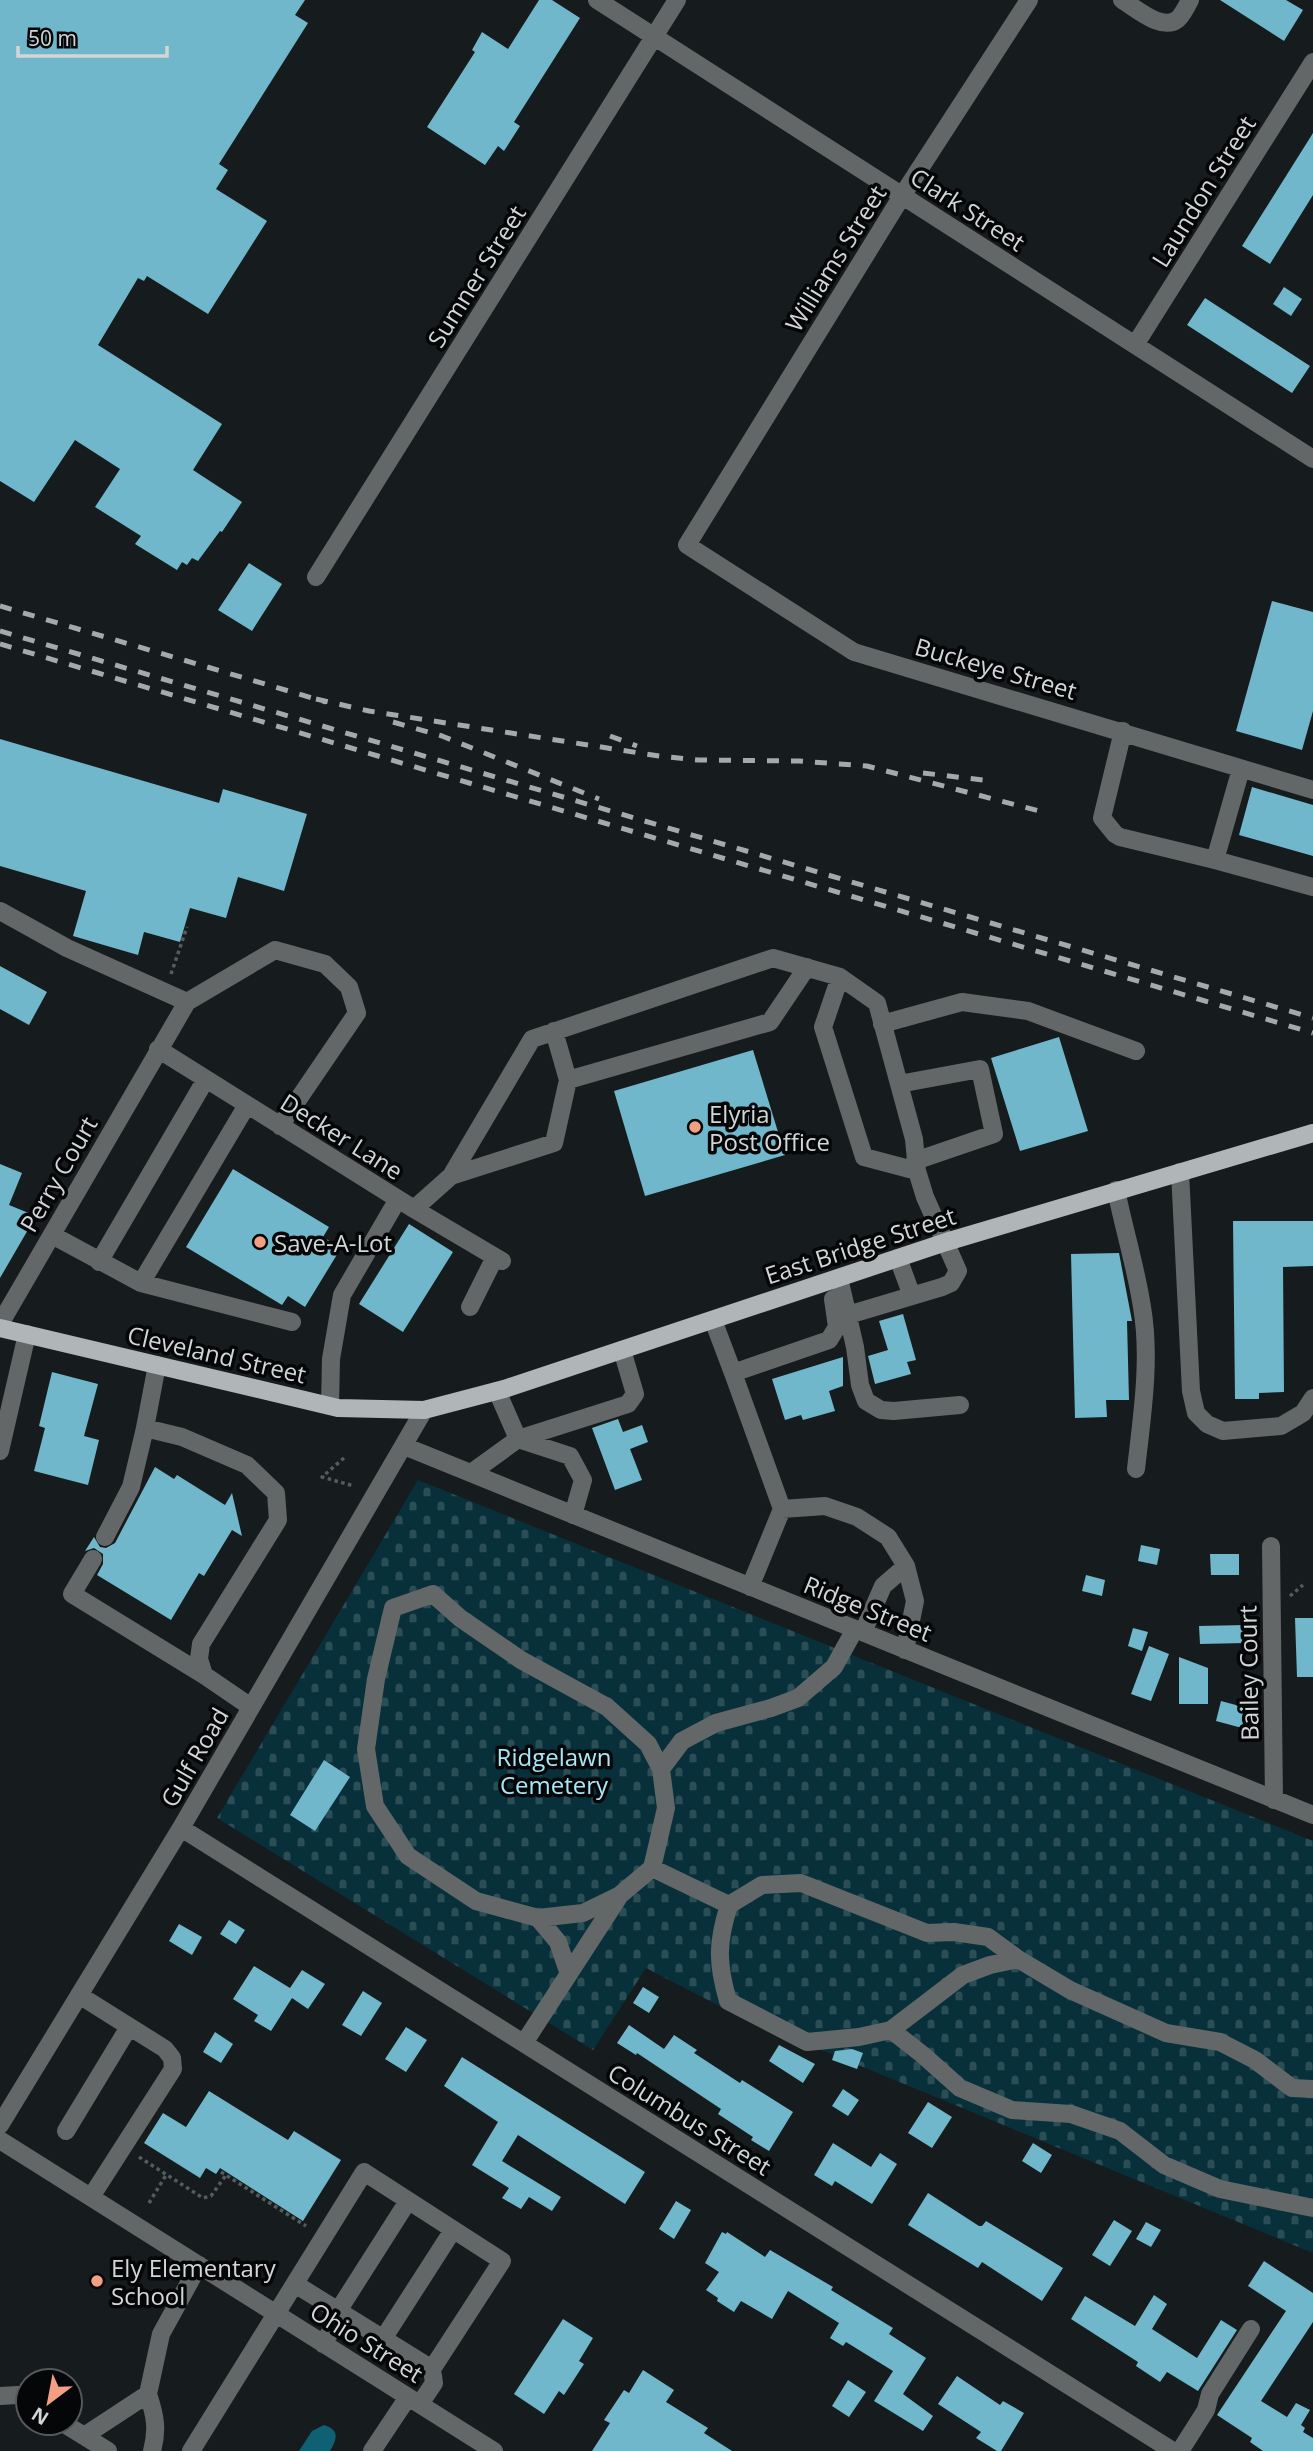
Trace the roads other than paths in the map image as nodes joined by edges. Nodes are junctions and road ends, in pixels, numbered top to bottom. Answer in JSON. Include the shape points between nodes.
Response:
{"nodes":[{"id":1,"x":597,"y":0,"type":"edge"},
{"id":2,"x":677,"y":0,"type":"edge"},
{"id":3,"x":1029,"y":0,"type":"edge"},
{"id":4,"x":1122,"y":0,"type":"edge"},
{"id":5,"x":1190,"y":0,"type":"edge"},
{"id":6,"x":654,"y":37,"type":"junction"},
{"id":7,"x":1313,"y":62,"type":"edge"},
{"id":8,"x":902,"y":196,"type":"junction"},
{"id":9,"x":1135,"y":345,"type":"junction"},
{"id":10,"x":1313,"y":459,"type":"edge"},
{"id":11,"x":687,"y":545,"type":"joint"},
{"id":12,"x":316,"y":577,"type":"dead end"},
{"id":13,"x":1123,"y":731,"type":"junction"},
{"id":14,"x":1241,"y":769,"type":"junction"},
{"id":15,"x":1313,"y":790,"type":"edge"},
{"id":16,"x":1215,"y":860,"type":"junction"},
{"id":17,"x":1313,"y":887,"type":"edge"},
{"id":18,"x":0,"y":911,"type":"edge"},
{"id":19,"x":807,"y":967,"type":"junction"},
{"id":20,"x":840,"y":977,"type":"junction"},
{"id":21,"x":187,"y":1002,"type":"junction"},
{"id":22,"x":882,"y":1024,"type":"junction"},
{"id":23,"x":554,"y":1031,"type":"junction"},
{"id":24,"x":159,"y":1049,"type":"junction"},
{"id":25,"x":1136,"y":1051,"type":"dead end"},
{"id":26,"x":206,"y":1079,"type":"junction"},
{"id":27,"x":568,"y":1080,"type":"junction"},
{"id":28,"x":899,"y":1084,"type":"junction"},
{"id":29,"x":247,"y":1105,"type":"junction"},
{"id":30,"x":280,"y":1126,"type":"junction"},
{"id":31,"x":1313,"y":1133,"type":"edge"},
{"id":32,"x":916,"y":1166,"type":"junction"},
{"id":33,"x":1180,"y":1172,"type":"junction"},
{"id":34,"x":451,"y":1175,"type":"junction"},
{"id":35,"x":1115,"y":1190,"type":"junction"},
{"id":36,"x":398,"y":1199,"type":"junction"},
{"id":37,"x":414,"y":1209,"type":"junction"},
{"id":38,"x":52,"y":1235,"type":"junction"},
{"id":39,"x":946,"y":1242,"type":"junction"},
{"id":40,"x":93,"y":1258,"type":"junction"},
{"id":41,"x":898,"y":1258,"type":"junction"},
{"id":42,"x":834,"y":1279,"type":"junction"},
{"id":43,"x":141,"y":1283,"type":"junction"},
{"id":44,"x":912,"y":1296,"type":"junction"},
{"id":45,"x":470,"y":1307,"type":"dead end"},
{"id":46,"x":848,"y":1315,"type":"junction"},
{"id":47,"x":713,"y":1320,"type":"junction"},
{"id":48,"x":292,"y":1322,"type":"dead end"},
{"id":49,"x":0,"y":1326,"type":"edge"},
{"id":50,"x":27,"y":1334,"type":"junction"},
{"id":51,"x":622,"y":1350,"type":"junction"},
{"id":52,"x":157,"y":1365,"type":"junction"},
{"id":53,"x":733,"y":1373,"type":"junction"},
{"id":54,"x":497,"y":1391,"type":"junction"},
{"id":55,"x":1313,"y":1398,"type":"edge"},
{"id":56,"x":960,"y":1405,"type":"dead end"},
{"id":57,"x":330,"y":1406,"type":"junction"},
{"id":58,"x":424,"y":1410,"type":"junction"},
{"id":59,"x":145,"y":1428,"type":"junction"},
{"id":60,"x":518,"y":1439,"type":"junction"},
{"id":61,"x":404,"y":1446,"type":"junction"},
{"id":62,"x":0,"y":1451,"type":"edge"},
{"id":63,"x":1136,"y":1469,"type":"dead end"},
{"id":64,"x":471,"y":1473,"type":"junction"},
{"id":65,"x":782,"y":1509,"type":"junction"},
{"id":66,"x":573,"y":1515,"type":"junction"},
{"id":67,"x":105,"y":1537,"type":"dead end"},
{"id":68,"x":1270,"y":1546,"type":"dead end"},
{"id":69,"x":93,"y":1559,"type":"dead end"},
{"id":70,"x":906,"y":1566,"type":"junction"},
{"id":71,"x":750,"y":1587,"type":"junction"},
{"id":72,"x":859,"y":1631,"type":"junction"},
{"id":73,"x":905,"y":1650,"type":"junction"},
{"id":74,"x":204,"y":1675,"type":"junction"},
{"id":75,"x":251,"y":1707,"type":"junction"},
{"id":76,"x":661,"y":1769,"type":"junction"},
{"id":77,"x":1274,"y":1800,"type":"junction"},
{"id":78,"x":1313,"y":1815,"type":"edge"},
{"id":79,"x":181,"y":1828,"type":"junction"},
{"id":80,"x":652,"y":1868,"type":"junction"},
{"id":81,"x":620,"y":1895,"type":"junction"},
{"id":82,"x":729,"y":1905,"type":"junction"},
{"id":83,"x":538,"y":1919,"type":"junction"},
{"id":84,"x":1018,"y":1959,"type":"junction"},
{"id":85,"x":569,"y":1974,"type":"junction"},
{"id":86,"x":79,"y":1995,"type":"junction"},
{"id":87,"x":130,"y":2027,"type":"junction"},
{"id":88,"x":891,"y":2030,"type":"junction"},
{"id":89,"x":524,"y":2043,"type":"junction"},
{"id":90,"x":1313,"y":2090,"type":"edge"},
{"id":91,"x":0,"y":2124,"type":"edge"},
{"id":92,"x":66,"y":2131,"type":"dead end"},
{"id":93,"x":0,"y":2140,"type":"edge"},
{"id":94,"x":91,"y":2197,"type":"junction"},
{"id":95,"x":408,"y":2201,"type":"junction"},
{"id":96,"x":1313,"y":2208,"type":"edge"},
{"id":97,"x":453,"y":2230,"type":"junction"},
{"id":98,"x":199,"y":2265,"type":"junction"},
{"id":99,"x":295,"y":2284,"type":"junction"},
{"id":100,"x":338,"y":2311,"type":"junction"},
{"id":101,"x":276,"y":2314,"type":"junction"},
{"id":102,"x":1251,"y":2329,"type":"dead end"},
{"id":103,"x":383,"y":2339,"type":"junction"},
{"id":104,"x":323,"y":2344,"type":"junction"},
{"id":105,"x":432,"y":2369,"type":"junction"},
{"id":106,"x":148,"y":2394,"type":"junction"},
{"id":107,"x":414,"y":2401,"type":"junction"},
{"id":108,"x":84,"y":2436,"type":"joint"},
{"id":109,"x":108,"y":2451,"type":"edge"},
{"id":110,"x":152,"y":2451,"type":"edge"},
{"id":111,"x":191,"y":2451,"type":"edge"},
{"id":112,"x":373,"y":2451,"type":"edge"},
{"id":113,"x":494,"y":2451,"type":"edge"},
{"id":114,"x":1173,"y":2451,"type":"edge"},
{"id":115,"x":1180,"y":2451,"type":"edge"}],
"edges":[{"from":1,"to":6,"type":"street","name":"Clark Street"},
{"from":2,"to":6,"type":"street","name":"Sumner Street"},
{"from":3,"to":8,"type":"street","name":"Williams Street"},
{"from":4,"to":5,"type":"street","via":[[1159,22],[1178,18]]},
{"from":6,"to":8,"type":"street","name":"Clark Street"},
{"from":6,"to":12,"type":"street","name":"Sumner Street"},
{"from":7,"to":9,"type":"street","name":"Laundon Street"},
{"from":8,"to":9,"type":"street","name":"Clark Street"},
{"from":8,"to":11,"type":"street","name":"Williams Street"},
{"from":9,"to":10,"type":"street","name":"Clark Street"},
{"from":11,"to":13,"type":"street","name":"Buckeye Street","via":[[854,652]]},
{"from":13,"to":14,"type":"street","name":"Buckeye Street"},
{"from":13,"to":16,"type":"street","via":[[1102,818],[1120,837]]},
{"from":14,"to":15,"type":"street","name":"Buckeye Street"},
{"from":14,"to":16,"type":"street"},
{"from":16,"to":17,"type":"street"},
{"from":18,"to":21,"type":"street","via":[[67,948]]},
{"from":19,"to":20,"type":"street"},
{"from":19,"to":23,"type":"street","via":[[774,958]]},
{"from":19,"to":27,"type":"street","via":[[770,1022]]},
{"from":20,"to":22,"type":"street","via":[[877,1003]]},
{"from":20,"to":32,"type":"street","via":[[823,1027],[864,1157]]},
{"from":21,"to":24,"type":"street","name":"Perry Court"},
{"from":21,"to":30,"type":"street","via":[[275,950],[325,964],[349,987],[357,1013]]},
{"from":22,"to":25,"type":"street","via":[[962,1002],[1028,1011]]},
{"from":22,"to":28,"type":"street"},
{"from":23,"to":27,"type":"street"},
{"from":23,"to":34,"type":"street","via":[[532,1039]]},
{"from":24,"to":26,"type":"street","name":"Decker Lane"},
{"from":24,"to":38,"type":"street","name":"Perry Court"},
{"from":26,"to":29,"type":"street","name":"Decker Lane"},
{"from":26,"to":40,"type":"street"},
{"from":27,"to":34,"type":"street","via":[[554,1143]]},
{"from":28,"to":32,"type":"street","via":[[914,1139]]},
{"from":28,"to":32,"type":"street","via":[[980,1069],[994,1134]]},
{"from":29,"to":30,"type":"street","name":"Decker Lane"},
{"from":29,"to":43,"type":"street"},
{"from":30,"to":36,"type":"street","name":"Decker Lane"},
{"from":31,"to":33,"type":"main road","name":"East Bridge Street"},
{"from":32,"to":39,"type":"street"},
{"from":33,"to":35,"type":"main road","name":"East Bridge Street"},
{"from":33,"to":55,"type":"street","via":[[1191,1391],[1196,1413],[1223,1431],[1281,1426],[1303,1413]]},
{"from":34,"to":37,"type":"street"},
{"from":35,"to":39,"type":"main road","name":"East Bridge Street"},
{"from":35,"to":63,"type":"street","via":[[1146,1339]]},
{"from":36,"to":37,"type":"street","name":"Decker Lane"},
{"from":36,"to":57,"type":"street","via":[[342,1295],[331,1359]]},
{"from":37,"to":45,"type":"street","name":"Decker Lane","via":[[498,1259]]},
{"from":38,"to":40,"type":"street"},
{"from":38,"to":49,"type":"street","name":"Perry Court"},
{"from":39,"to":41,"type":"main road","name":"East Bridge Street"},
{"from":39,"to":44,"type":"street","via":[[957,1276],[943,1287]]},
{"from":40,"to":43,"type":"street"},
{"from":41,"to":42,"type":"main road","name":"East Bridge Street"},
{"from":41,"to":44,"type":"street"},
{"from":42,"to":46,"type":"street"},
{"from":42,"to":47,"type":"main road","name":"East Bridge Street"},
{"from":42,"to":53,"type":"street","via":[[837,1326],[829,1340]]},
{"from":43,"to":48,"type":"street"},
{"from":44,"to":46,"type":"street"},
{"from":46,"to":56,"type":"street","via":[[860,1385],[872,1406],[894,1411]]},
{"from":47,"to":51,"type":"main road","name":"East Bridge Street"},
{"from":47,"to":53,"type":"street"},
{"from":49,"to":50,"type":"main road","name":"Cleveland Street"},
{"from":50,"to":52,"type":"main road","name":"Cleveland Street"},
{"from":50,"to":62,"type":"street"},
{"from":51,"to":54,"type":"main road","name":"East Bridge Street"},
{"from":51,"to":60,"type":"street","via":[[635,1394],[628,1404]]},
{"from":52,"to":57,"type":"main road","name":"Cleveland Street"},
{"from":52,"to":59,"type":"street"},
{"from":53,"to":65,"type":"street"},
{"from":54,"to":58,"type":"main road","name":"East Bridge Street"},
{"from":54,"to":60,"type":"street"},
{"from":57,"to":58,"type":"main road","name":"Cleveland Street"},
{"from":58,"to":61,"type":"street","name":"Gulf Road"},
{"from":59,"to":67,"type":"street","via":[[131,1487]]},
{"from":59,"to":74,"type":"street","via":[[182,1437],[247,1465],[276,1493],[278,1520],[201,1644],[198,1659]]},
{"from":60,"to":64,"type":"street"},
{"from":60,"to":66,"type":"street","via":[[570,1456],[583,1480]]},
{"from":61,"to":64,"type":"street","name":"Ridge Street"},
{"from":61,"to":75,"type":"street","name":"Gulf Road"},
{"from":64,"to":66,"type":"street","name":"Ridge Street"},
{"from":65,"to":70,"type":"street","via":[[825,1506],[858,1517],[888,1537]]},
{"from":65,"to":71,"type":"street"},
{"from":66,"to":71,"type":"street","name":"Ridge Street"},
{"from":68,"to":77,"type":"street","name":"Bailey Court"},
{"from":69,"to":74,"type":"street","via":[[72,1594]]},
{"from":70,"to":72,"type":"street","via":[[883,1586]]},
{"from":70,"to":73,"type":"street","via":[[915,1601]]},
{"from":71,"to":72,"type":"street","name":"Ridge Street"},
{"from":72,"to":73,"type":"street","name":"Ridge Street"},
{"from":72,"to":76,"type":"street","via":[[834,1667],[798,1698],[716,1723],[682,1741]]},
{"from":73,"to":77,"type":"street","name":"Ridge Street"},
{"from":74,"to":75,"type":"street"},
{"from":75,"to":79,"type":"street","name":"Gulf Road"},
{"from":76,"to":80,"type":"street","via":[[666,1808]]},
{"from":76,"to":83,"type":"street","via":[[648,1744],[607,1707],[521,1660],[433,1594],[393,1608],[366,1749],[375,1806],[408,1856],[476,1901]]},
{"from":77,"to":78,"type":"street","name":"Ridge Street"},
{"from":79,"to":86,"type":"street","name":"Gulf Road"},
{"from":79,"to":89,"type":"street","name":"Columbus Street"},
{"from":80,"to":81,"type":"street"},
{"from":80,"to":82,"type":"street"},
{"from":81,"to":83,"type":"street","via":[[583,1913]]},
{"from":81,"to":85,"type":"street"},
{"from":82,"to":84,"type":"street","via":[[762,1885],[801,1883],[927,1933],[954,1931],[988,1937]]},
{"from":82,"to":88,"type":"street","via":[[720,1934],[719,1972],[728,2001],[807,2042]]},
{"from":83,"to":85,"type":"street","via":[[558,1942]]},
{"from":84,"to":88,"type":"street","via":[[962,1975]]},
{"from":84,"to":90,"type":"street","via":[[1070,1990],[1166,2033],[1220,2042],[1255,2060],[1292,2088]]},
{"from":85,"to":89,"type":"street"},
{"from":86,"to":87,"type":"street"},
{"from":86,"to":91,"type":"street","name":"Gulf Road"},
{"from":87,"to":92,"type":"street"},
{"from":87,"to":94,"type":"street","via":[[165,2049],[173,2068]]},
{"from":88,"to":96,"type":"street","via":[[960,2088],[1012,2110],[1071,2115],[1120,2131],[1164,2165],[1220,2189]]},
{"from":89,"to":114,"type":"street","name":"Columbus Street"},
{"from":93,"to":94,"type":"street","name":"Ohio Street"},
{"from":94,"to":98,"type":"street","name":"Ohio Street"},
{"from":95,"to":97,"type":"street"},
{"from":95,"to":99,"type":"street","via":[[364,2172]]},
{"from":95,"to":100,"type":"street"},
{"from":97,"to":103,"type":"street"},
{"from":97,"to":105,"type":"street","via":[[502,2261]]},
{"from":98,"to":101,"type":"street","name":"Ohio Street"},
{"from":98,"to":106,"type":"street","via":[[161,2334]]},
{"from":99,"to":100,"type":"street"},
{"from":99,"to":101,"type":"street"},
{"from":100,"to":103,"type":"street"},
{"from":100,"to":104,"type":"street"},
{"from":101,"to":104,"type":"street","name":"Ohio Street"},
{"from":101,"to":111,"type":"street"},
{"from":102,"to":115,"type":"street"},
{"from":103,"to":105,"type":"street"},
{"from":104,"to":107,"type":"street","name":"Ohio Street"},
{"from":105,"to":107,"type":"street","via":[[434,2383]]},
{"from":106,"to":108,"type":"street"},
{"from":106,"to":110,"type":"street","via":[[156,2416]]},
{"from":107,"to":112,"type":"street"},
{"from":107,"to":113,"type":"street","name":"Ohio Street"},
{"from":108,"to":109,"type":"street"}]}
